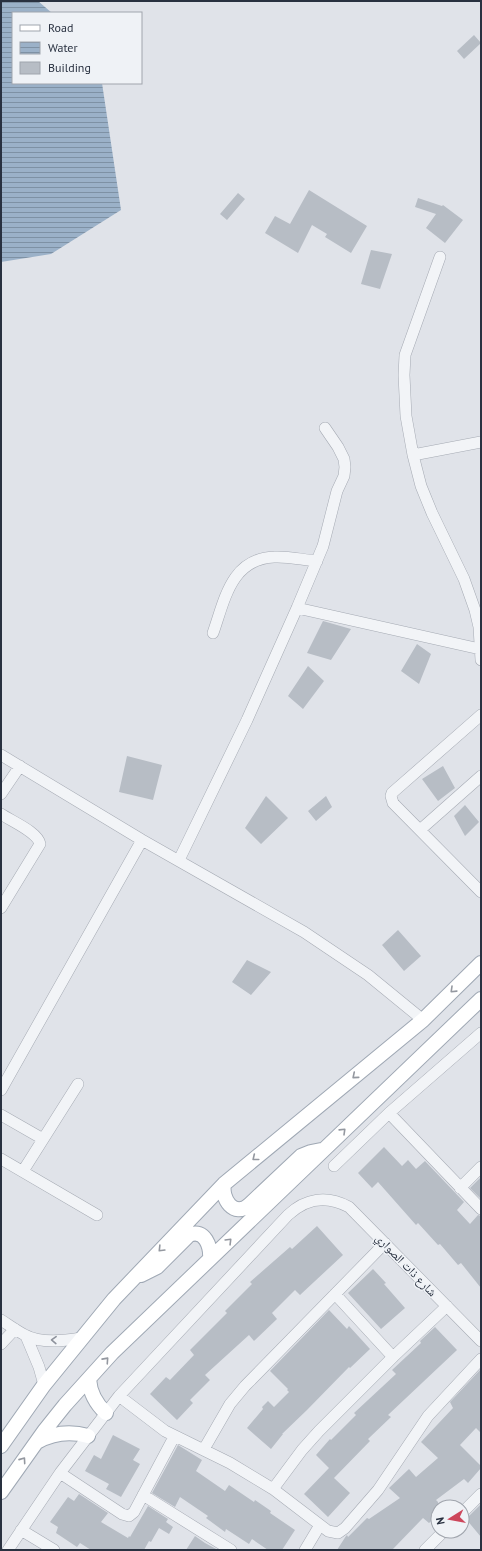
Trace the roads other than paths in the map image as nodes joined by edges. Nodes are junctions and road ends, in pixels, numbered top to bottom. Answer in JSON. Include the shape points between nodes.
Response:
{"nodes":[{"id":1,"x":440,"y":257,"type":"dead end"},
{"id":2,"x":325,"y":428,"type":"dead end"},
{"id":3,"x":481,"y":442,"type":"edge"},
{"id":4,"x":413,"y":455,"type":"junction"},
{"id":5,"x":317,"y":562,"type":"junction"},
{"id":6,"x":297,"y":608,"type":"junction"},
{"id":7,"x":213,"y":633,"type":"dead end"},
{"id":8,"x":480,"y":649,"type":"junction"},
{"id":9,"x":481,"y":660,"type":"edge"},
{"id":10,"x":481,"y":714,"type":"edge"},
{"id":11,"x":1,"y":755,"type":"edge"},
{"id":12,"x":20,"y":766,"type":"junction"},
{"id":13,"x":481,"y":776,"type":"edge"},
{"id":14,"x":1,"y":794,"type":"edge"},
{"id":15,"x":1,"y":814,"type":"edge"},
{"id":16,"x":420,"y":830,"type":"junction"},
{"id":17,"x":142,"y":840,"type":"junction"},
{"id":18,"x":179,"y":860,"type":"junction"},
{"id":19,"x":481,"y":892,"type":"edge"},
{"id":20,"x":1,"y":908,"type":"edge"},
{"id":21,"x":481,"y":963,"type":"edge"},
{"id":22,"x":481,"y":999,"type":"edge"},
{"id":23,"x":423,"y":1020,"type":"junction"},
{"id":24,"x":481,"y":1033,"type":"edge"},
{"id":25,"x":78,"y":1084,"type":"dead end"},
{"id":26,"x":1,"y":1090,"type":"edge"},
{"id":27,"x":389,"y":1113,"type":"junction"},
{"id":28,"x":1,"y":1115,"type":"edge"},
{"id":29,"x":43,"y":1139,"type":"junction"},
{"id":30,"x":322,"y":1150,"type":"junction"},
{"id":31,"x":1,"y":1158,"type":"edge"},
{"id":32,"x":334,"y":1166,"type":"dead end"},
{"id":33,"x":481,"y":1167,"type":"edge"},
{"id":34,"x":23,"y":1172,"type":"junction"},
{"id":35,"x":224,"y":1184,"type":"junction"},
{"id":36,"x":460,"y":1188,"type":"junction"},
{"id":37,"x":481,"y":1209,"type":"edge"},
{"id":38,"x":97,"y":1215,"type":"dead end"},
{"id":39,"x":385,"y":1243,"type":"junction"},
{"id":40,"x":210,"y":1259,"type":"junction"},
{"id":41,"x":135,"y":1276,"type":"junction"},
{"id":42,"x":335,"y":1294,"type":"junction"},
{"id":43,"x":447,"y":1306,"type":"junction"},
{"id":44,"x":1,"y":1320,"type":"edge"},
{"id":45,"x":15,"y":1329,"type":"junction"},
{"id":46,"x":26,"y":1336,"type":"junction"},
{"id":47,"x":81,"y":1338,"type":"junction"},
{"id":48,"x":481,"y":1341,"type":"edge"},
{"id":49,"x":1,"y":1344,"type":"edge"},
{"id":50,"x":393,"y":1357,"type":"junction"},
{"id":51,"x":481,"y":1359,"type":"edge"},
{"id":52,"x":89,"y":1379,"type":"junction"},
{"id":53,"x":44,"y":1385,"type":"junction"},
{"id":54,"x":119,"y":1396,"type":"junction"},
{"id":55,"x":106,"y":1413,"type":"junction"},
{"id":56,"x":88,"y":1436,"type":"junction"},
{"id":57,"x":174,"y":1437,"type":"junction"},
{"id":58,"x":35,"y":1444,"type":"junction"},
{"id":59,"x":1,"y":1446,"type":"edge"},
{"id":60,"x":204,"y":1449,"type":"junction"},
{"id":61,"x":60,"y":1473,"type":"junction"},
{"id":62,"x":273,"y":1488,"type":"junction"},
{"id":63,"x":1,"y":1492,"type":"edge"},
{"id":64,"x":481,"y":1494,"type":"edge"},
{"id":65,"x":143,"y":1495,"type":"junction"},
{"id":66,"x":470,"y":1505,"type":"edge"},
{"id":67,"x":320,"y":1525,"type":"junction"},
{"id":68,"x":21,"y":1530,"type":"junction"},
{"id":69,"x":436,"y":1539,"type":"edge"},
{"id":70,"x":8,"y":1550,"type":"edge"},
{"id":71,"x":54,"y":1550,"type":"edge"},
{"id":72,"x":231,"y":1550,"type":"edge"},
{"id":73,"x":305,"y":1550,"type":"edge"},
{"id":74,"x":425,"y":1550,"type":"edge"}],
"edges":[{"from":1,"to":4,"type":"street","via":[[405,355],[406,416]]},
{"from":2,"to":5,"type":"street","via":[[338,447],[345,467],[328,533]]},
{"from":3,"to":4,"type":"street"},
{"from":4,"to":8,"type":"street","via":[[421,486],[464,579],[475,610]]},
{"from":5,"to":6,"type":"street"},
{"from":5,"to":7,"type":"street","via":[[275,556],[260,558],[240,570],[231,583]]},
{"from":6,"to":8,"type":"street"},
{"from":6,"to":18,"type":"street","via":[[247,720]]},
{"from":8,"to":9,"type":"street"},
{"from":10,"to":16,"type":"street","via":[[392,793],[394,803]]},
{"from":11,"to":12,"type":"street"},
{"from":12,"to":14,"type":"street"},
{"from":12,"to":17,"type":"street"},
{"from":13,"to":16,"type":"street"},
{"from":15,"to":20,"type":"street","via":[[34,834],[40,844]]},
{"from":16,"to":19,"type":"street"},
{"from":17,"to":18,"type":"street"},
{"from":17,"to":26,"type":"street"},
{"from":18,"to":23,"type":"street","via":[[304,932],[368,974]]},
{"from":21,"to":23,"type":"main road","one_way":true},
{"from":30,"to":22,"type":"main road","one_way":true},
{"from":23,"to":35,"type":"main road","one_way":true},
{"from":24,"to":27,"type":"street"},
{"from":25,"to":29,"type":"street"},
{"from":27,"to":32,"type":"street"},
{"from":27,"to":36,"type":"street"},
{"from":28,"to":29,"type":"street"},
{"from":29,"to":34,"type":"street"},
{"from":30,"to":35,"type":"main road","via":[[301,1156],[242,1209],[234,1209],[228,1203],[224,1194]]},
{"from":40,"to":30,"type":"main road","one_way":true},
{"from":31,"to":34,"type":"street"},
{"from":33,"to":36,"type":"street"},
{"from":34,"to":38,"type":"street"},
{"from":35,"to":41,"type":"main road","one_way":true},
{"from":36,"to":37,"type":"street"},
{"from":39,"to":42,"type":"street"},
{"from":39,"to":43,"type":"street","name":"شارع ذات الصواري"},
{"from":39,"to":54,"type":"street","name":"شارع ذات الصواري","via":[[349,1207],[341,1203],[325,1199],[309,1202],[294,1209]]},
{"from":40,"to":41,"type":"main road","via":[[207,1241],[201,1234],[195,1233],[157,1267]]},
{"from":52,"to":40,"type":"main road","one_way":true,"via":[[132,1333]]},
{"from":41,"to":47,"type":"main road"},
{"from":42,"to":50,"type":"street"},
{"from":42,"to":60,"type":"street","via":[[236,1396]]},
{"from":43,"to":48,"type":"street","name":"شارع ذات الصواري"},
{"from":43,"to":50,"type":"street"},
{"from":44,"to":45,"type":"street"},
{"from":45,"to":46,"type":"street"},
{"from":45,"to":49,"type":"street"},
{"from":47,"to":46,"type":"street","one_way":true,"via":[[48,1340]]},
{"from":46,"to":53,"type":"street"},
{"from":47,"to":53,"type":"main road"},
{"from":50,"to":62,"type":"street","via":[[319,1431]]},
{"from":51,"to":67,"type":"street","via":[[428,1416],[378,1490],[346,1528],[333,1533]]},
{"from":52,"to":55,"type":"main road","via":[[93,1398]]},
{"from":52,"to":58,"type":"main road"},
{"from":53,"to":59,"type":"main road"},
{"from":54,"to":55,"type":"street"},
{"from":54,"to":57,"type":"street"},
{"from":55,"to":56,"type":"street"},
{"from":56,"to":58,"type":"main road","via":[[60,1433]]},
{"from":56,"to":61,"type":"street"},
{"from":57,"to":60,"type":"street"},
{"from":57,"to":65,"type":"street"},
{"from":63,"to":58,"type":"main road","one_way":true},
{"from":60,"to":62,"type":"street"},
{"from":61,"to":65,"type":"street","via":[[125,1516],[132,1514]]},
{"from":61,"to":68,"type":"street"},
{"from":62,"to":67,"type":"street"},
{"from":64,"to":66,"type":"street"},
{"from":65,"to":72,"type":"street"},
{"from":67,"to":73,"type":"street"},
{"from":68,"to":70,"type":"street"},
{"from":68,"to":71,"type":"street"},
{"from":69,"to":74,"type":"street"}]}
